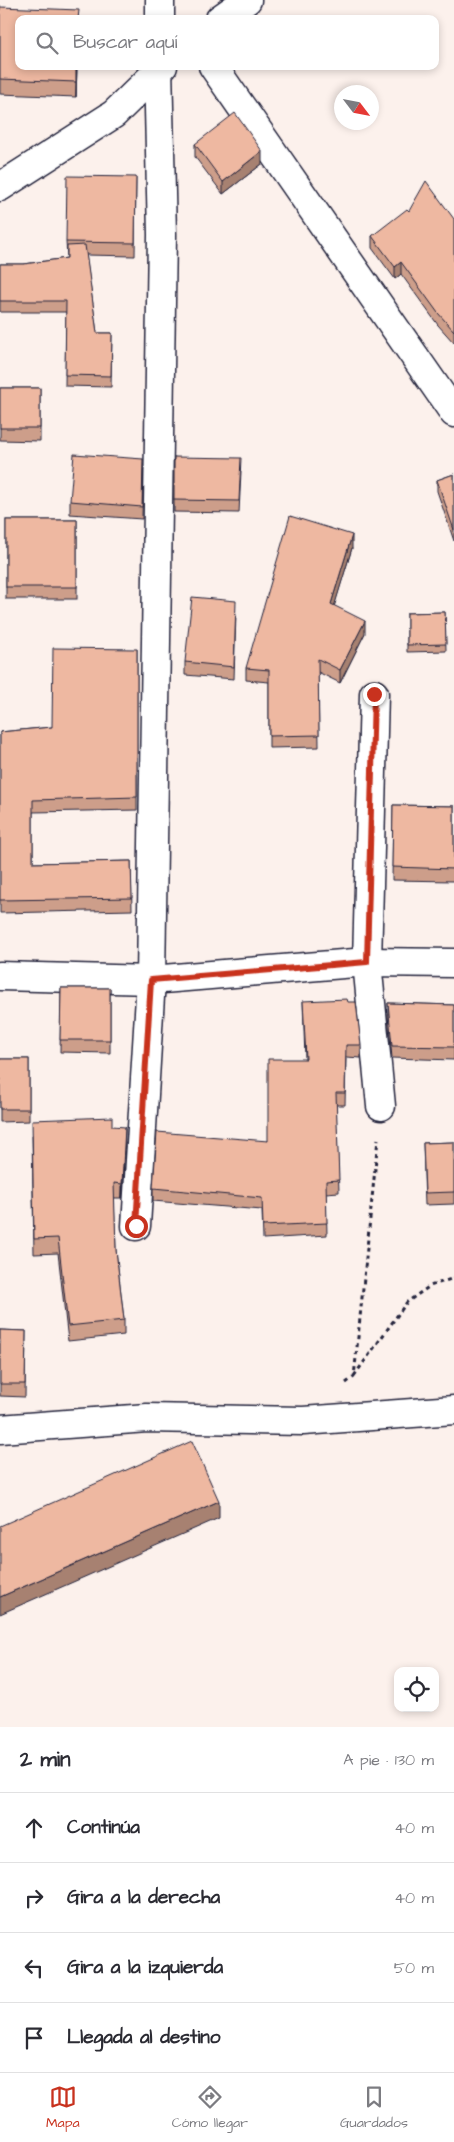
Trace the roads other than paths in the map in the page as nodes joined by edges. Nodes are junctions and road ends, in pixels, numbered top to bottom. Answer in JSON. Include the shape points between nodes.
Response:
{"nodes":[{"id":1,"x":160,"y":0,"type":"edge"},
{"id":2,"x":247,"y":0,"type":"edge"},
{"id":3,"x":160,"y":15,"type":"edge"},
{"id":4,"x":226,"y":15,"type":"edge"},
{"id":5,"x":158,"y":70,"type":"edge"},
{"id":6,"x":160,"y":70,"type":"edge"},
{"id":7,"x":216,"y":70,"type":"edge"},
{"id":8,"x":0,"y":187,"type":"edge"},
{"id":9,"x":454,"y":413,"type":"edge"},
{"id":10,"x":374,"y":694,"type":"dead end"},
{"id":11,"x":367,"y":962,"type":"junction"},
{"id":12,"x":454,"y":963,"type":"edge"},
{"id":13,"x":0,"y":976,"type":"edge"},
{"id":14,"x":151,"y":980,"type":"junction"},
{"id":15,"x":381,"y":1106,"type":"road end"},
{"id":16,"x":136,"y":1226,"type":"dead end"},
{"id":17,"x":454,"y":1410,"type":"edge"},
{"id":18,"x":0,"y":1429,"type":"edge"}],
"edges":[{"from":1,"to":3,"type":"street"},
{"from":2,"to":4,"type":"street"},
{"from":5,"to":8,"type":"street","via":[[114,114]]},
{"from":6,"to":14,"type":"street","via":[[162,235]]},
{"from":7,"to":9,"type":"street"},
{"from":10,"to":11,"type":"street"},
{"from":11,"to":12,"type":"street"},
{"from":11,"to":14,"type":"street"},
{"from":11,"to":15,"type":"street"},
{"from":13,"to":14,"type":"street"},
{"from":14,"to":16,"type":"street"},
{"from":17,"to":18,"type":"street","via":[[303,1421],[147,1418]]}]}
